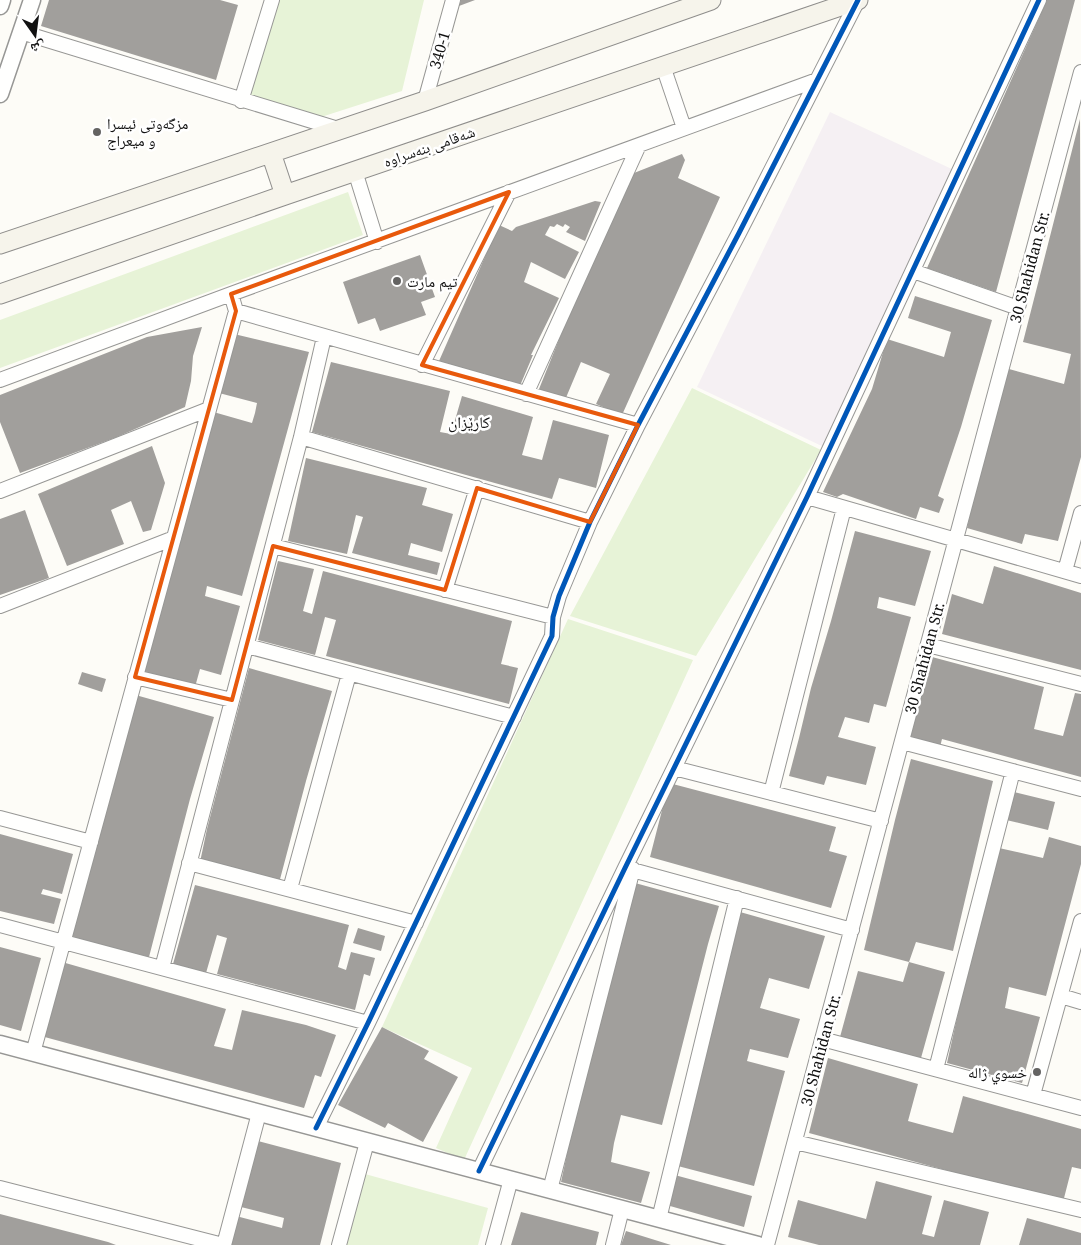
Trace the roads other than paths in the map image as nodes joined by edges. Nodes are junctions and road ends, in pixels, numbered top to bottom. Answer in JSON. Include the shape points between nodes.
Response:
{"nodes":[{"id":1,"x":2,"y":0,"type":"edge"},
{"id":2,"x":32,"y":0,"type":"edge"},
{"id":3,"x":272,"y":0,"type":"edge"},
{"id":4,"x":453,"y":0,"type":"edge"},
{"id":5,"x":711,"y":0,"type":"edge"},
{"id":6,"x":858,"y":0,"type":"edge"},
{"id":7,"x":1039,"y":0,"type":"edge"},
{"id":8,"x":0,"y":6,"type":"edge"},
{"id":9,"x":21,"y":32,"type":"junction"},
{"id":10,"x":663,"y":66,"type":"junction"},
{"id":11,"x":1081,"y":72,"type":"edge"},
{"id":12,"x":817,"y":80,"type":"junction"},
{"id":13,"x":0,"y":94,"type":"edge"},
{"id":14,"x":241,"y":100,"type":"junction"},
{"id":15,"x":425,"y":101,"type":"junction"},
{"id":16,"x":684,"y":128,"type":"junction"},
{"id":17,"x":338,"y":129,"type":"junction"},
{"id":18,"x":639,"y":145,"type":"junction"},
{"id":19,"x":270,"y":153,"type":"junction"},
{"id":20,"x":355,"y":171,"type":"junction"},
{"id":21,"x":510,"y":192,"type":"junction"},
{"id":22,"x":285,"y":195,"type":"junction"},
{"id":23,"x":376,"y":242,"type":"junction"},
{"id":24,"x":0,"y":244,"type":"edge"},
{"id":25,"x":913,"y":271,"type":"junction"},
{"id":26,"x":0,"y":294,"type":"edge"},
{"id":27,"x":230,"y":294,"type":"junction"},
{"id":28,"x":1018,"y":308,"type":"junction"},
{"id":29,"x":236,"y":312,"type":"junction"},
{"id":30,"x":324,"y":337,"type":"junction"},
{"id":31,"x":422,"y":364,"type":"junction"},
{"id":32,"x":0,"y":380,"type":"edge"},
{"id":33,"x":526,"y":394,"type":"junction"},
{"id":34,"x":209,"y":409,"type":"junction"},
{"id":35,"x":638,"y":425,"type":"junction"},
{"id":36,"x":301,"y":437,"type":"junction"},
{"id":37,"x":1,"y":487,"type":"edge"},
{"id":38,"x":477,"y":488,"type":"junction"},
{"id":39,"x":807,"y":497,"type":"junction"},
{"id":40,"x":844,"y":508,"type":"junction"},
{"id":41,"x":1081,"y":513,"type":"edge"},
{"id":42,"x":590,"y":522,"type":"junction"},
{"id":43,"x":174,"y":538,"type":"junction"},
{"id":44,"x":956,"y":540,"type":"junction"},
{"id":45,"x":273,"y":546,"type":"junction"},
{"id":46,"x":1065,"y":571,"type":"junction"},
{"id":47,"x":1081,"y":576,"type":"edge"},
{"id":48,"x":445,"y":590,"type":"junction"},
{"id":49,"x":0,"y":606,"type":"edge"},
{"id":50,"x":553,"y":617,"type":"junction"},
{"id":51,"x":928,"y":645,"type":"junction"},
{"id":52,"x":246,"y":646,"type":"junction"},
{"id":53,"x":349,"y":674,"type":"junction"},
{"id":54,"x":136,"y":677,"type":"junction"},
{"id":55,"x":1081,"y":684,"type":"edge"},
{"id":56,"x":232,"y":700,"type":"junction"},
{"id":57,"x":514,"y":717,"type":"junction"},
{"id":58,"x":902,"y":742,"type":"junction"},
{"id":59,"x":674,"y":768,"type":"junction"},
{"id":60,"x":1013,"y":771,"type":"junction"},
{"id":61,"x":1081,"y":789,"type":"edge"},
{"id":62,"x":771,"y":793,"type":"junction"},
{"id":63,"x":0,"y":818,"type":"edge"},
{"id":64,"x":881,"y":821,"type":"junction"},
{"id":65,"x":91,"y":842,"type":"junction"},
{"id":66,"x":189,"y":863,"type":"junction"},
{"id":67,"x":629,"y":868,"type":"junction"},
{"id":68,"x":290,"y":889,"type":"junction"},
{"id":69,"x":737,"y":898,"type":"junction"},
{"id":70,"x":1081,"y":921,"type":"edge"},
{"id":71,"x":416,"y":923,"type":"junction"},
{"id":72,"x":0,"y":925,"type":"edge"},
{"id":73,"x":852,"y":930,"type":"junction"},
{"id":74,"x":64,"y":941,"type":"junction"},
{"id":75,"x":162,"y":968,"type":"junction"},
{"id":76,"x":1061,"y":996,"type":"junction"},
{"id":77,"x":1081,"y":1002,"type":"edge"},
{"id":78,"x":368,"y":1023,"type":"junction"},
{"id":79,"x":822,"y":1039,"type":"junction"},
{"id":80,"x":0,"y":1044,"type":"edge"},
{"id":81,"x":33,"y":1053,"type":"junction"},
{"id":82,"x":936,"y":1069,"type":"junction"},
{"id":83,"x":1034,"y":1095,"type":"junction"},
{"id":84,"x":1081,"y":1108,"type":"edge"},
{"id":85,"x":259,"y":1113,"type":"junction"},
{"id":86,"x":316,"y":1128,"type":"junction"},
{"id":87,"x":367,"y":1142,"type":"junction"},
{"id":88,"x":795,"y":1142,"type":"junction"},
{"id":89,"x":479,"y":1171,"type":"junction"},
{"id":90,"x":511,"y":1180,"type":"junction"},
{"id":91,"x":0,"y":1188,"type":"edge"},
{"id":92,"x":550,"y":1190,"type":"junction"},
{"id":93,"x":622,"y":1209,"type":"junction"},
{"id":94,"x":1081,"y":1210,"type":"edge"},
{"id":95,"x":659,"y":1219,"type":"junction"},
{"id":96,"x":223,"y":1245,"type":"edge"},
{"id":97,"x":339,"y":1245,"type":"edge"},
{"id":98,"x":493,"y":1245,"type":"edge"},
{"id":99,"x":613,"y":1245,"type":"edge"},
{"id":100,"x":758,"y":1245,"type":"edge"},
{"id":101,"x":768,"y":1245,"type":"edge"}],
"edges":[{"from":1,"to":8,"type":"street"},
{"from":2,"to":9,"type":"street"},
{"from":3,"to":14,"type":"street"},
{"from":4,"to":15,"type":"street","name":"340-1"},
{"from":5,"to":15,"type":"main road"},
{"from":6,"to":10,"type":"main road","name":"شەقامی بنەسراوە"},
{"from":6,"to":12,"type":"street"},
{"from":7,"to":25,"type":"street"},
{"from":9,"to":13,"type":"street"},
{"from":9,"to":14,"type":"street"},
{"from":10,"to":16,"type":"street"},
{"from":10,"to":20,"type":"main road","name":"شەقامی بنەسراوە"},
{"from":11,"to":28,"type":"street","name":"30 Shahidan Str."},
{"from":12,"to":16,"type":"street"},
{"from":12,"to":35,"type":"street"},
{"from":14,"to":17,"type":"street"},
{"from":15,"to":17,"type":"main road"},
{"from":16,"to":18,"type":"street"},
{"from":17,"to":19,"type":"main road"},
{"from":18,"to":21,"type":"street"},
{"from":18,"to":33,"type":"street"},
{"from":19,"to":22,"type":"main road"},
{"from":19,"to":24,"type":"main road"},
{"from":20,"to":22,"type":"main road","name":"شەقامی بنەسراوە"},
{"from":20,"to":23,"type":"street"},
{"from":21,"to":23,"type":"street"},
{"from":21,"to":31,"type":"street"},
{"from":22,"to":26,"type":"main road","name":"شەقامی بنەسراوە"},
{"from":23,"to":27,"type":"street"},
{"from":25,"to":28,"type":"street"},
{"from":25,"to":39,"type":"street"},
{"from":27,"to":29,"type":"street"},
{"from":27,"to":32,"type":"street"},
{"from":28,"to":44,"type":"street","name":"30 Shahidan Str."},
{"from":29,"to":30,"type":"street"},
{"from":29,"to":34,"type":"street"},
{"from":30,"to":31,"type":"street"},
{"from":30,"to":36,"type":"street"},
{"from":31,"to":33,"type":"street"},
{"from":33,"to":35,"type":"street"},
{"from":34,"to":37,"type":"street"},
{"from":34,"to":43,"type":"street"},
{"from":35,"to":42,"type":"street"},
{"from":36,"to":38,"type":"street"},
{"from":36,"to":45,"type":"street"},
{"from":38,"to":42,"type":"street"},
{"from":38,"to":48,"type":"street"},
{"from":39,"to":40,"type":"street"},
{"from":39,"to":59,"type":"street"},
{"from":40,"to":44,"type":"street"},
{"from":40,"to":62,"type":"street"},
{"from":41,"to":46,"type":"street"},
{"from":42,"to":50,"type":"street"},
{"from":43,"to":49,"type":"street"},
{"from":43,"to":54,"type":"street"},
{"from":44,"to":46,"type":"street"},
{"from":44,"to":51,"type":"street","name":"30 Shahidan Str."},
{"from":45,"to":48,"type":"street"},
{"from":45,"to":52,"type":"street"},
{"from":46,"to":47,"type":"street"},
{"from":48,"to":50,"type":"street"},
{"from":50,"to":57,"type":"street","via":[[552,636]]},
{"from":51,"to":55,"type":"street"},
{"from":51,"to":58,"type":"street","name":"30 Shahidan Str."},
{"from":52,"to":53,"type":"street"},
{"from":52,"to":56,"type":"street"},
{"from":53,"to":57,"type":"street"},
{"from":53,"to":68,"type":"street"},
{"from":54,"to":56,"type":"street"},
{"from":54,"to":65,"type":"street"},
{"from":56,"to":66,"type":"street"},
{"from":57,"to":71,"type":"street"},
{"from":58,"to":60,"type":"street"},
{"from":58,"to":64,"type":"street","name":"30 Shahidan Str."},
{"from":59,"to":62,"type":"street"},
{"from":59,"to":67,"type":"street"},
{"from":60,"to":61,"type":"street"},
{"from":60,"to":82,"type":"street"},
{"from":62,"to":64,"type":"street"},
{"from":63,"to":65,"type":"street"},
{"from":64,"to":73,"type":"street","name":"30 Shahidan Str."},
{"from":65,"to":74,"type":"street"},
{"from":66,"to":68,"type":"street"},
{"from":66,"to":75,"type":"street"},
{"from":67,"to":69,"type":"street"},
{"from":67,"to":89,"type":"street"},
{"from":67,"to":92,"type":"street"},
{"from":68,"to":71,"type":"street"},
{"from":69,"to":73,"type":"street"},
{"from":69,"to":95,"type":"street"},
{"from":70,"to":76,"type":"street"},
{"from":71,"to":78,"type":"street"},
{"from":72,"to":74,"type":"street"},
{"from":73,"to":79,"type":"street","name":"30 Shahidan Str."},
{"from":74,"to":75,"type":"street"},
{"from":74,"to":81,"type":"street"},
{"from":75,"to":78,"type":"street"},
{"from":76,"to":77,"type":"street"},
{"from":76,"to":83,"type":"street"},
{"from":78,"to":86,"type":"street"},
{"from":79,"to":82,"type":"street"},
{"from":79,"to":88,"type":"street","name":"30 Shahidan Str."},
{"from":80,"to":81,"type":"street"},
{"from":81,"to":85,"type":"street"},
{"from":82,"to":83,"type":"street"},
{"from":83,"to":84,"type":"street"},
{"from":85,"to":86,"type":"street"},
{"from":85,"to":96,"type":"street"},
{"from":86,"to":87,"type":"street"},
{"from":87,"to":89,"type":"street"},
{"from":87,"to":97,"type":"street"},
{"from":88,"to":94,"type":"street"},
{"from":88,"to":101,"type":"street","name":"30 Shahidan Str."},
{"from":89,"to":90,"type":"street"},
{"from":90,"to":92,"type":"street"},
{"from":90,"to":98,"type":"street"},
{"from":91,"to":96,"type":"street"},
{"from":92,"to":93,"type":"street"},
{"from":93,"to":95,"type":"street"},
{"from":93,"to":99,"type":"street"},
{"from":95,"to":100,"type":"street"}]}
